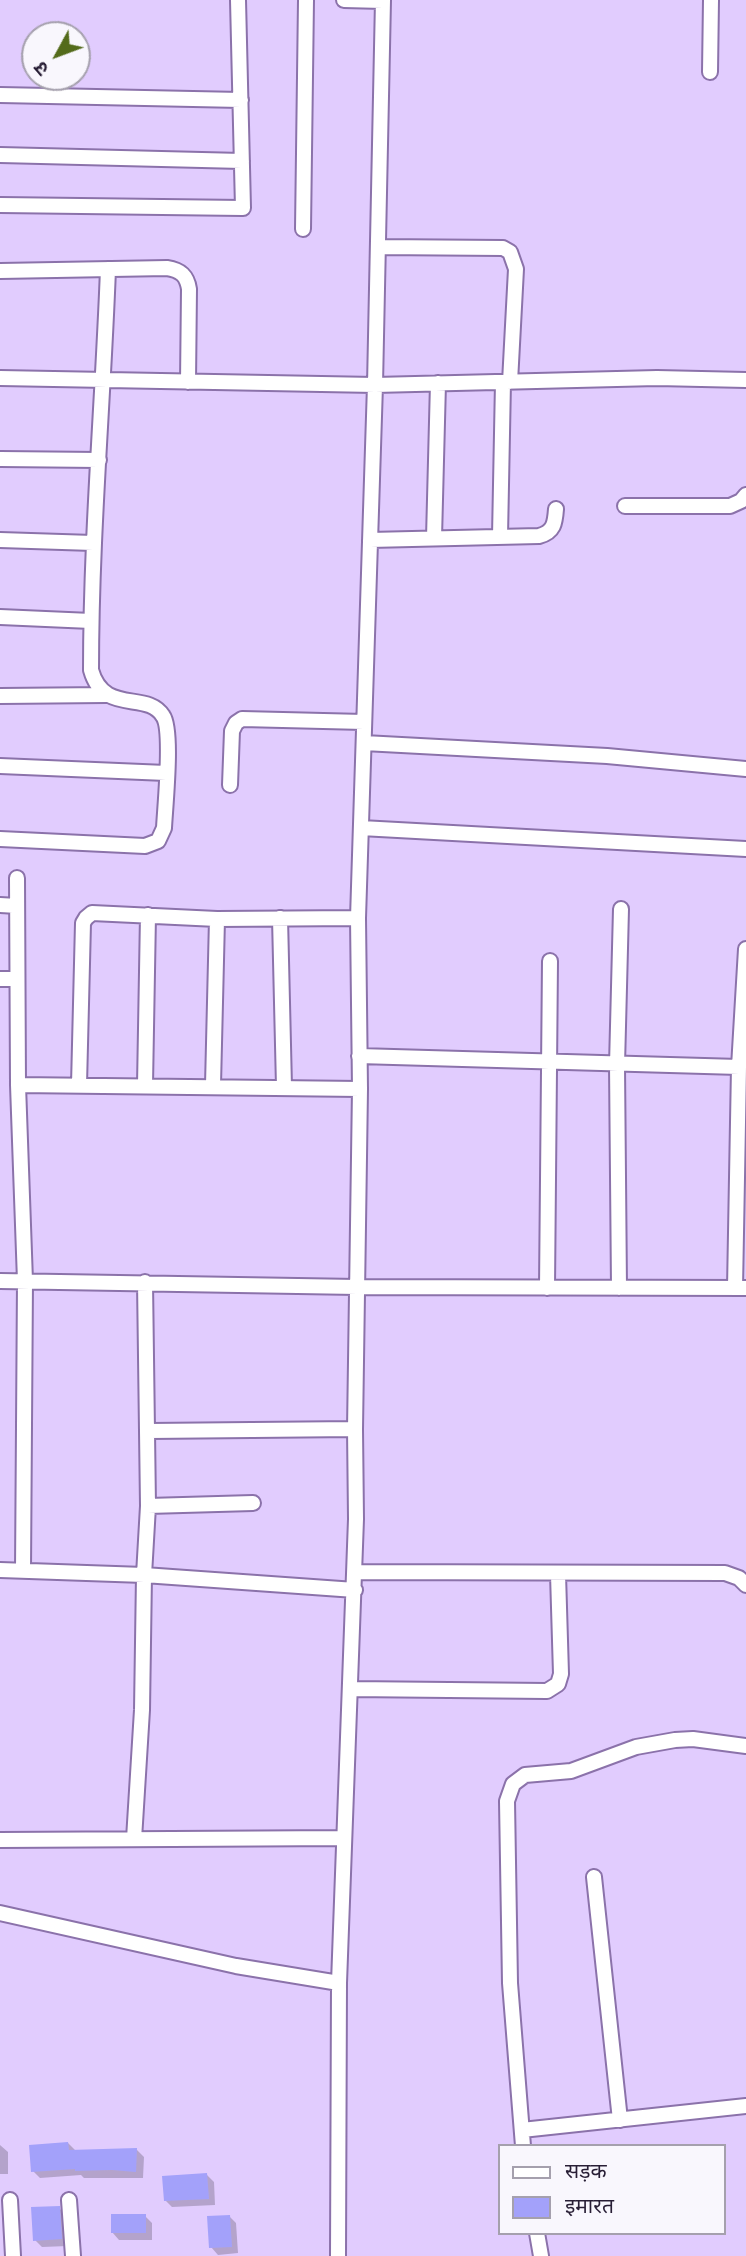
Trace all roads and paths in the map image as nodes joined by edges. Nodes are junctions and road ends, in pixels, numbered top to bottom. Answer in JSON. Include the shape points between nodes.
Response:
{"nodes":[{"id":1,"x":238,"y":0,"type":"edge"},
{"id":2,"x":306,"y":0,"type":"edge"},
{"id":3,"x":344,"y":0,"type":"edge"},
{"id":4,"x":383,"y":0,"type":"edge"},
{"id":5,"x":710,"y":0,"type":"edge"},
{"id":6,"x":710,"y":72,"type":"dead end"},
{"id":7,"x":0,"y":95,"type":"edge"},
{"id":8,"x":241,"y":100,"type":"junction"},
{"id":9,"x":0,"y":155,"type":"edge"},
{"id":10,"x":242,"y":161,"type":"junction"},
{"id":11,"x":0,"y":205,"type":"edge"},
{"id":12,"x":303,"y":229,"type":"dead end"},
{"id":13,"x":378,"y":247,"type":"junction"},
{"id":14,"x":108,"y":270,"type":"junction"},
{"id":15,"x":0,"y":271,"type":"edge"},
{"id":16,"x":0,"y":378,"type":"edge"},
{"id":17,"x":746,"y":380,"type":"edge"},
{"id":18,"x":104,"y":381,"type":"junction"},
{"id":19,"x":188,"y":382,"type":"junction"},
{"id":20,"x":507,"y":382,"type":"junction"},
{"id":21,"x":438,"y":383,"type":"junction"},
{"id":22,"x":375,"y":385,"type":"junction"},
{"id":23,"x":0,"y":459,"type":"edge"},
{"id":24,"x":99,"y":460,"type":"junction"},
{"id":25,"x":746,"y":495,"type":"edge"},
{"id":26,"x":625,"y":506,"type":"dead end"},
{"id":27,"x":556,"y":509,"type":"dead end"},
{"id":28,"x":500,"y":536,"type":"junction"},
{"id":29,"x":435,"y":538,"type":"junction"},
{"id":30,"x":0,"y":540,"type":"edge"},
{"id":31,"x":370,"y":540,"type":"junction"},
{"id":32,"x":93,"y":543,"type":"junction"},
{"id":33,"x":0,"y":617,"type":"edge"},
{"id":34,"x":91,"y":621,"type":"junction"},
{"id":35,"x":0,"y":695,"type":"edge"},
{"id":36,"x":106,"y":695,"type":"junction"},
{"id":37,"x":365,"y":722,"type":"junction"},
{"id":38,"x":364,"y":743,"type":"junction"},
{"id":39,"x":0,"y":765,"type":"edge"},
{"id":40,"x":746,"y":769,"type":"edge"},
{"id":41,"x":166,"y":773,"type":"junction"},
{"id":42,"x":230,"y":785,"type":"dead end"},
{"id":43,"x":361,"y":828,"type":"junction"},
{"id":44,"x":0,"y":839,"type":"edge"},
{"id":45,"x":746,"y":849,"type":"edge"},
{"id":46,"x":17,"y":878,"type":"dead end"},
{"id":47,"x":0,"y":905,"type":"edge"},
{"id":48,"x":17,"y":906,"type":"junction"},
{"id":49,"x":621,"y":909,"type":"dead end"},
{"id":50,"x":148,"y":915,"type":"junction"},
{"id":51,"x":280,"y":918,"type":"junction"},
{"id":52,"x":358,"y":918,"type":"junction"},
{"id":53,"x":217,"y":919,"type":"junction"},
{"id":54,"x":746,"y":949,"type":"edge"},
{"id":55,"x":550,"y":961,"type":"dead end"},
{"id":56,"x":0,"y":979,"type":"edge"},
{"id":57,"x":17,"y":979,"type":"junction"},
{"id":58,"x":744,"y":992,"type":"edge"},
{"id":59,"x":359,"y":1056,"type":"junction"},
{"id":60,"x":548,"y":1061,"type":"junction"},
{"id":61,"x":617,"y":1065,"type":"junction"},
{"id":62,"x":738,"y":1067,"type":"junction"},
{"id":63,"x":18,"y":1085,"type":"junction"},
{"id":64,"x":79,"y":1085,"type":"junction"},
{"id":65,"x":145,"y":1085,"type":"junction"},
{"id":66,"x":213,"y":1086,"type":"junction"},
{"id":67,"x":284,"y":1087,"type":"junction"},
{"id":68,"x":360,"y":1089,"type":"junction"},
{"id":69,"x":0,"y":1281,"type":"edge"},
{"id":70,"x":25,"y":1281,"type":"junction"},
{"id":71,"x":145,"y":1282,"type":"junction"},
{"id":72,"x":356,"y":1287,"type":"junction"},
{"id":73,"x":547,"y":1288,"type":"junction"},
{"id":74,"x":619,"y":1288,"type":"junction"},
{"id":75,"x":741,"y":1288,"type":"edge"},
{"id":76,"x":355,"y":1429,"type":"junction"},
{"id":77,"x":149,"y":1431,"type":"junction"},
{"id":78,"x":253,"y":1503,"type":"dead end"},
{"id":79,"x":148,"y":1506,"type":"junction"},
{"id":80,"x":0,"y":1570,"type":"edge"},
{"id":81,"x":23,"y":1570,"type":"junction"},
{"id":82,"x":355,"y":1572,"type":"junction"},
{"id":83,"x":558,"y":1574,"type":"junction"},
{"id":84,"x":144,"y":1575,"type":"junction"},
{"id":85,"x":746,"y":1584,"type":"edge"},
{"id":86,"x":355,"y":1590,"type":"junction"},
{"id":87,"x":351,"y":1689,"type":"junction"},
{"id":88,"x":746,"y":1746,"type":"edge"},
{"id":89,"x":344,"y":1838,"type":"junction"},
{"id":90,"x":134,"y":1839,"type":"junction"},
{"id":91,"x":0,"y":1840,"type":"edge"},
{"id":92,"x":594,"y":1877,"type":"dead end"},
{"id":93,"x":0,"y":1913,"type":"edge"},
{"id":94,"x":339,"y":1983,"type":"junction"},
{"id":95,"x":746,"y":2106,"type":"edge"},
{"id":96,"x":621,"y":2120,"type":"junction"},
{"id":97,"x":522,"y":2130,"type":"junction"},
{"id":98,"x":523,"y":2144,"type":"edge"},
{"id":99,"x":10,"y":2200,"type":"dead end"},
{"id":100,"x":69,"y":2200,"type":"dead end"},
{"id":101,"x":537,"y":2235,"type":"edge"},
{"id":102,"x":13,"y":2256,"type":"edge"},
{"id":103,"x":73,"y":2256,"type":"edge"},
{"id":104,"x":338,"y":2256,"type":"edge"},
{"id":105,"x":541,"y":2256,"type":"edge"}],
"edges":[{"from":1,"to":8,"type":"street"},
{"from":2,"to":12,"type":"street"},
{"from":3,"to":4,"type":"street"},
{"from":4,"to":13,"type":"street"},
{"from":5,"to":6,"type":"street"},
{"from":7,"to":8,"type":"street"},
{"from":8,"to":10,"type":"street"},
{"from":9,"to":10,"type":"street"},
{"from":10,"to":11,"type":"street","via":[[243,208]]},
{"from":13,"to":20,"type":"street","via":[[503,248],[509,252],[516,269]]},
{"from":13,"to":22,"type":"street"},
{"from":14,"to":15,"type":"street"},
{"from":14,"to":18,"type":"street"},
{"from":14,"to":19,"type":"street","via":[[167,268],[182,273],[188,281]]},
{"from":16,"to":18,"type":"street"},
{"from":17,"to":20,"type":"street"},
{"from":18,"to":19,"type":"street"},
{"from":18,"to":24,"type":"street"},
{"from":19,"to":22,"type":"street"},
{"from":20,"to":21,"type":"street"},
{"from":20,"to":28,"type":"street"},
{"from":21,"to":22,"type":"street"},
{"from":21,"to":29,"type":"street"},
{"from":22,"to":31,"type":"street"},
{"from":23,"to":24,"type":"street"},
{"from":24,"to":32,"type":"street"},
{"from":25,"to":26,"type":"street","via":[[730,506]]},
{"from":27,"to":28,"type":"street","via":[[555,526],[545,534]]},
{"from":28,"to":29,"type":"street"},
{"from":29,"to":31,"type":"street"},
{"from":30,"to":32,"type":"street"},
{"from":31,"to":37,"type":"street"},
{"from":32,"to":34,"type":"street"},
{"from":33,"to":34,"type":"street"},
{"from":34,"to":36,"type":"street","via":[[91,670]]},
{"from":35,"to":36,"type":"street"},
{"from":36,"to":41,"type":"street","via":[[152,707],[163,715],[168,732]]},
{"from":37,"to":38,"type":"street"},
{"from":37,"to":42,"type":"street","via":[[242,719],[232,731]]},
{"from":38,"to":40,"type":"street","via":[[607,756]]},
{"from":38,"to":43,"type":"street"},
{"from":39,"to":41,"type":"street"},
{"from":41,"to":44,"type":"street","via":[[164,828],[153,844]]},
{"from":43,"to":45,"type":"street"},
{"from":43,"to":52,"type":"street"},
{"from":46,"to":48,"type":"street"},
{"from":47,"to":48,"type":"street"},
{"from":48,"to":57,"type":"street"},
{"from":49,"to":61,"type":"street"},
{"from":50,"to":53,"type":"street"},
{"from":50,"to":64,"type":"street","via":[[96,913],[83,923]]},
{"from":50,"to":65,"type":"street"},
{"from":51,"to":52,"type":"street"},
{"from":51,"to":53,"type":"street"},
{"from":51,"to":67,"type":"street"},
{"from":52,"to":59,"type":"street"},
{"from":53,"to":66,"type":"street"},
{"from":54,"to":58,"type":"street"},
{"from":55,"to":60,"type":"street"},
{"from":56,"to":57,"type":"street"},
{"from":57,"to":63,"type":"street"},
{"from":58,"to":62,"type":"street"},
{"from":59,"to":60,"type":"street"},
{"from":59,"to":68,"type":"street"},
{"from":60,"to":61,"type":"street"},
{"from":60,"to":73,"type":"street"},
{"from":61,"to":62,"type":"street"},
{"from":61,"to":74,"type":"street"},
{"from":62,"to":75,"type":"street"},
{"from":63,"to":64,"type":"street"},
{"from":63,"to":70,"type":"street"},
{"from":64,"to":65,"type":"street"},
{"from":65,"to":66,"type":"street"},
{"from":66,"to":67,"type":"street"},
{"from":67,"to":68,"type":"street"},
{"from":68,"to":72,"type":"street"},
{"from":69,"to":70,"type":"street"},
{"from":70,"to":71,"type":"street"},
{"from":70,"to":81,"type":"street"},
{"from":71,"to":72,"type":"street"},
{"from":71,"to":77,"type":"street"},
{"from":72,"to":73,"type":"street"},
{"from":72,"to":76,"type":"street"},
{"from":73,"to":74,"type":"street"},
{"from":74,"to":75,"type":"street"},
{"from":76,"to":77,"type":"street"},
{"from":76,"to":82,"type":"street"},
{"from":77,"to":79,"type":"street"},
{"from":78,"to":79,"type":"street"},
{"from":79,"to":84,"type":"street"},
{"from":80,"to":81,"type":"street"},
{"from":81,"to":84,"type":"street"},
{"from":82,"to":83,"type":"street"},
{"from":82,"to":86,"type":"street"},
{"from":83,"to":85,"type":"street","via":[[725,1573]]},
{"from":83,"to":87,"type":"street","via":[[561,1674],[554,1688]]},
{"from":84,"to":86,"type":"street"},
{"from":84,"to":90,"type":"street"},
{"from":86,"to":87,"type":"street"},
{"from":87,"to":89,"type":"street"},
{"from":88,"to":97,"type":"street","via":[[692,1739],[651,1744],[571,1771],[525,1776],[513,1784],[507,1801],[510,1983]]},
{"from":89,"to":90,"type":"street"},
{"from":89,"to":94,"type":"street"},
{"from":90,"to":91,"type":"street"},
{"from":92,"to":96,"type":"street"},
{"from":93,"to":94,"type":"street","via":[[236,1966]]},
{"from":94,"to":104,"type":"street"},
{"from":95,"to":96,"type":"street"},
{"from":96,"to":97,"type":"street"},
{"from":97,"to":98,"type":"street"},
{"from":99,"to":102,"type":"street"},
{"from":100,"to":103,"type":"street"},
{"from":101,"to":105,"type":"street"}]}
